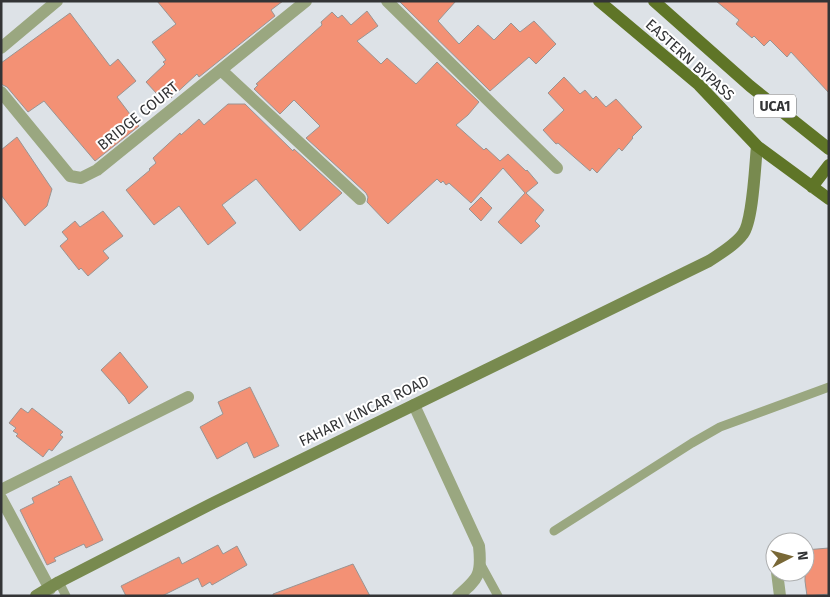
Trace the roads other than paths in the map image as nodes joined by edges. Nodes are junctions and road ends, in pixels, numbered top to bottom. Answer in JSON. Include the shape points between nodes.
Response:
{"nodes":[{"id":1,"x":57,"y":1,"type":"edge"},
{"id":2,"x":306,"y":1,"type":"edge"},
{"id":3,"x":387,"y":1,"type":"edge"},
{"id":4,"x":599,"y":1,"type":"edge"},
{"id":5,"x":654,"y":1,"type":"edge"},
{"id":6,"x":666,"y":6,"type":"edge"},
{"id":7,"x":1,"y":48,"type":"edge"},
{"id":8,"x":221,"y":70,"type":"junction"},
{"id":9,"x":1,"y":92,"type":"edge"},
{"id":10,"x":757,"y":146,"type":"junction"},
{"id":11,"x":829,"y":149,"type":"edge"},
{"id":12,"x":829,"y":165,"type":"edge"},
{"id":13,"x":557,"y":168,"type":"dead end"},
{"id":14,"x":812,"y":187,"type":"junction"},
{"id":15,"x":360,"y":199,"type":"dead end"},
{"id":16,"x":829,"y":199,"type":"edge"},
{"id":17,"x":829,"y":387,"type":"edge"},
{"id":18,"x":188,"y":397,"type":"dead end"},
{"id":19,"x":414,"y":405,"type":"junction"},
{"id":20,"x":1,"y":490,"type":"edge"},
{"id":21,"x":1,"y":498,"type":"edge"},
{"id":22,"x":554,"y":531,"type":"dead end"},
{"id":23,"x":481,"y":565,"type":"junction"},
{"id":24,"x":778,"y":582,"type":"edge"},
{"id":25,"x":54,"y":585,"type":"junction"},
{"id":26,"x":36,"y":596,"type":"edge"},
{"id":27,"x":66,"y":596,"type":"edge"},
{"id":28,"x":458,"y":596,"type":"edge"},
{"id":29,"x":498,"y":596,"type":"edge"},
{"id":30,"x":780,"y":596,"type":"edge"}],
"edges":[{"from":1,"to":7,"type":"street"},
{"from":2,"to":8,"type":"street","name":"BRIDGE COURT"},
{"from":3,"to":13,"type":"street"},
{"from":4,"to":10,"type":"main road","name":"EASTERN BYPASS","number":"UCA1","via":[[699,85]]},
{"from":5,"to":6,"type":"main road","name":"EASTERN BYPASS","number":"UCA1"},
{"from":6,"to":11,"type":"main road","name":"EASTERN BYPASS","number":"UCA1","via":[[750,86]]},
{"from":8,"to":9,"type":"street","name":"BRIDGE COURT","via":[[97,170],[81,178],[70,176]]},
{"from":8,"to":15,"type":"street"},
{"from":10,"to":14,"type":"main road","name":"EASTERN BYPASS","number":"UCA1"},
{"from":10,"to":19,"type":"street","name":"FAHARI KINCAR ROAD","via":[[749,218],[744,232],[710,261]]},
{"from":12,"to":14,"type":"main road"},
{"from":14,"to":16,"type":"main road","name":"EASTERN BYPASS","number":"UCA1"},
{"from":17,"to":22,"type":"lane","via":[[720,427]]},
{"from":18,"to":20,"type":"street"},
{"from":19,"to":23,"type":"street","via":[[479,546]]},
{"from":19,"to":25,"type":"street","name":"FAHARI KINCAR ROAD","via":[[212,503]]},
{"from":21,"to":25,"type":"street"},
{"from":23,"to":28,"type":"street","via":[[475,582]]},
{"from":23,"to":29,"type":"lane"},
{"from":24,"to":30,"type":"street"},
{"from":25,"to":26,"type":"street","name":"FAHARI KINCAR ROAD"},
{"from":25,"to":27,"type":"lane"}]}
